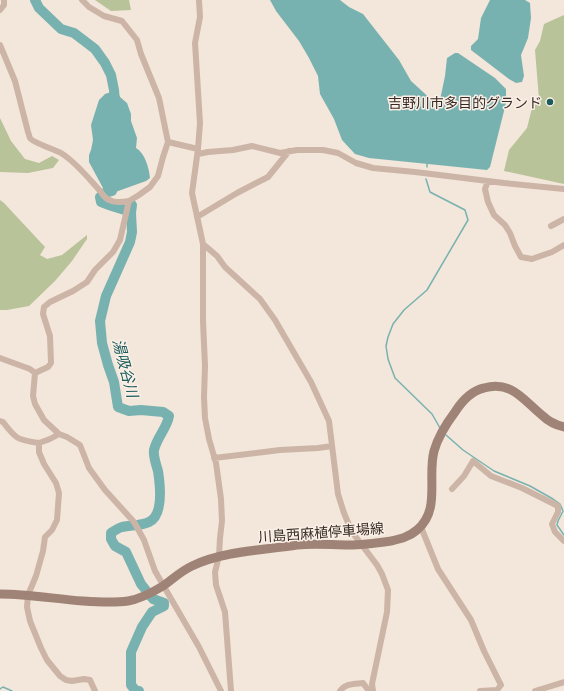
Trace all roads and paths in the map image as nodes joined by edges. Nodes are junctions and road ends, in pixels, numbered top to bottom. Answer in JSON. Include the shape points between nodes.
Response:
{"nodes":[{"id":1,"x":4,"y":0,"type":"edge"},
{"id":2,"x":82,"y":0,"type":"edge"},
{"id":3,"x":199,"y":0,"type":"edge"},
{"id":4,"x":0,"y":10,"type":"edge"},
{"id":5,"x":0,"y":44,"type":"edge"},
{"id":6,"x":168,"y":142,"type":"junction"},
{"id":7,"x":289,"y":151,"type":"junction"},
{"id":8,"x":198,"y":152,"type":"junction"},
{"id":9,"x":488,"y":181,"type":"junction"},
{"id":10,"x":564,"y":189,"type":"edge"},
{"id":11,"x":129,"y":201,"type":"junction"},
{"id":12,"x":197,"y":217,"type":"junction"},
{"id":13,"x":564,"y":218,"type":"edge"},
{"id":14,"x":551,"y":226,"type":"dead end"},
{"id":15,"x":203,"y":244,"type":"junction"},
{"id":16,"x":564,"y":245,"type":"edge"},
{"id":17,"x":0,"y":358,"type":"edge"},
{"id":18,"x":35,"y":373,"type":"junction"},
{"id":19,"x":0,"y":421,"type":"edge"},
{"id":20,"x":564,"y":428,"type":"edge"},
{"id":21,"x":59,"y":434,"type":"junction"},
{"id":22,"x":39,"y":443,"type":"junction"},
{"id":23,"x":332,"y":446,"type":"junction"},
{"id":24,"x":214,"y":458,"type":"junction"},
{"id":25,"x":452,"y":489,"type":"dead end"},
{"id":26,"x":420,"y":527,"type":"junction"},
{"id":27,"x":564,"y":541,"type":"edge"},
{"id":28,"x":361,"y":544,"type":"junction"},
{"id":29,"x":219,"y":556,"type":"junction"},
{"id":30,"x":164,"y":586,"type":"junction"},
{"id":31,"x":0,"y":594,"type":"edge"},
{"id":32,"x":28,"y":595,"type":"junction"},
{"id":33,"x":564,"y":682,"type":"edge"},
{"id":34,"x":95,"y":691,"type":"edge"},
{"id":35,"x":221,"y":691,"type":"edge"},
{"id":36,"x":231,"y":691,"type":"edge"},
{"id":37,"x":340,"y":691,"type":"edge"},
{"id":38,"x":369,"y":691,"type":"edge"},
{"id":39,"x":373,"y":691,"type":"edge"},
{"id":40,"x":480,"y":691,"type":"edge"},
{"id":41,"x":536,"y":691,"type":"edge"}],
"edges":[{"from":1,"to":4,"type":"street","via":[[4,6]]},
{"from":2,"to":6,"type":"street","via":[[104,16],[122,21],[137,40],[159,98]]},
{"from":3,"to":8,"type":"street","via":[[200,17],[195,43],[200,123]]},
{"from":5,"to":11,"type":"street","via":[[15,81],[30,139],[62,153],[102,195],[111,201]]},
{"from":6,"to":8,"type":"street"},
{"from":6,"to":11,"type":"street","via":[[158,176],[150,187]]},
{"from":7,"to":8,"type":"street","via":[[280,152],[252,146]]},
{"from":7,"to":9,"type":"street","via":[[323,150],[338,153],[356,163],[373,168]]},
{"from":7,"to":12,"type":"street","via":[[268,177]]},
{"from":8,"to":12,"type":"street","via":[[192,193]]},
{"from":9,"to":10,"type":"street"},
{"from":9,"to":16,"type":"street","via":[[485,189],[488,202],[494,215],[510,232],[521,257],[532,259]]},
{"from":11,"to":18,"type":"street","via":[[120,240],[113,252],[87,282],[50,302],[44,308],[43,314],[50,336],[51,363]]},
{"from":12,"to":15,"type":"street"},
{"from":13,"to":14,"type":"street"},
{"from":15,"to":23,"type":"street","via":[[260,299],[275,320],[311,382],[329,420]]},
{"from":15,"to":24,"type":"street","via":[[204,397],[206,425]]},
{"from":17,"to":18,"type":"street"},
{"from":18,"to":21,"type":"street","via":[[35,404],[44,420]]},
{"from":19,"to":22,"type":"street","via":[[14,436]]},
{"from":20,"to":26,"type":"main road","name":"川島西麻植停車場線","via":[[550,422],[523,397],[509,389],[492,386],[474,392],[460,404],[437,443],[432,461],[432,502]]},
{"from":21,"to":22,"type":"street"},
{"from":21,"to":30,"type":"street","via":[[80,445],[89,468],[134,522]]},
{"from":22,"to":32,"type":"street","via":[[39,452],[59,493],[58,520],[45,537],[36,576]]},
{"from":23,"to":24,"type":"street"},
{"from":23,"to":28,"type":"street","via":[[338,494],[352,532]]},
{"from":24,"to":29,"type":"street","via":[[222,499]]},
{"from":25,"to":27,"type":"street","via":[[473,461],[491,476],[558,506],[552,524],[555,532]]},
{"from":26,"to":28,"type":"main road","name":"川島西麻植停車場線","via":[[400,539]]},
{"from":26,"to":40,"type":"street","via":[[438,570],[471,620],[501,685],[497,690]]},
{"from":28,"to":29,"type":"main road","name":"川島西麻植停車場線","via":[[306,544]]},
{"from":28,"to":39,"type":"street","via":[[382,574],[388,590],[387,612],[372,684]]},
{"from":29,"to":30,"type":"main road","name":"川島西麻植停車場線","via":[[192,566]]},
{"from":29,"to":36,"type":"street","via":[[215,572],[216,585],[225,612]]},
{"from":30,"to":32,"type":"main road","name":"川島西麻植停車場線","via":[[143,597],[128,601],[67,600]]},
{"from":30,"to":35,"type":"street","via":[[199,646]]},
{"from":31,"to":32,"type":"main road","name":"川島西麻植停車場線"},
{"from":32,"to":34,"type":"street","via":[[30,622],[47,660],[66,680],[90,680]]},
{"from":33,"to":41,"type":"street"},
{"from":37,"to":38,"type":"street","via":[[346,685],[363,683]]}]}
